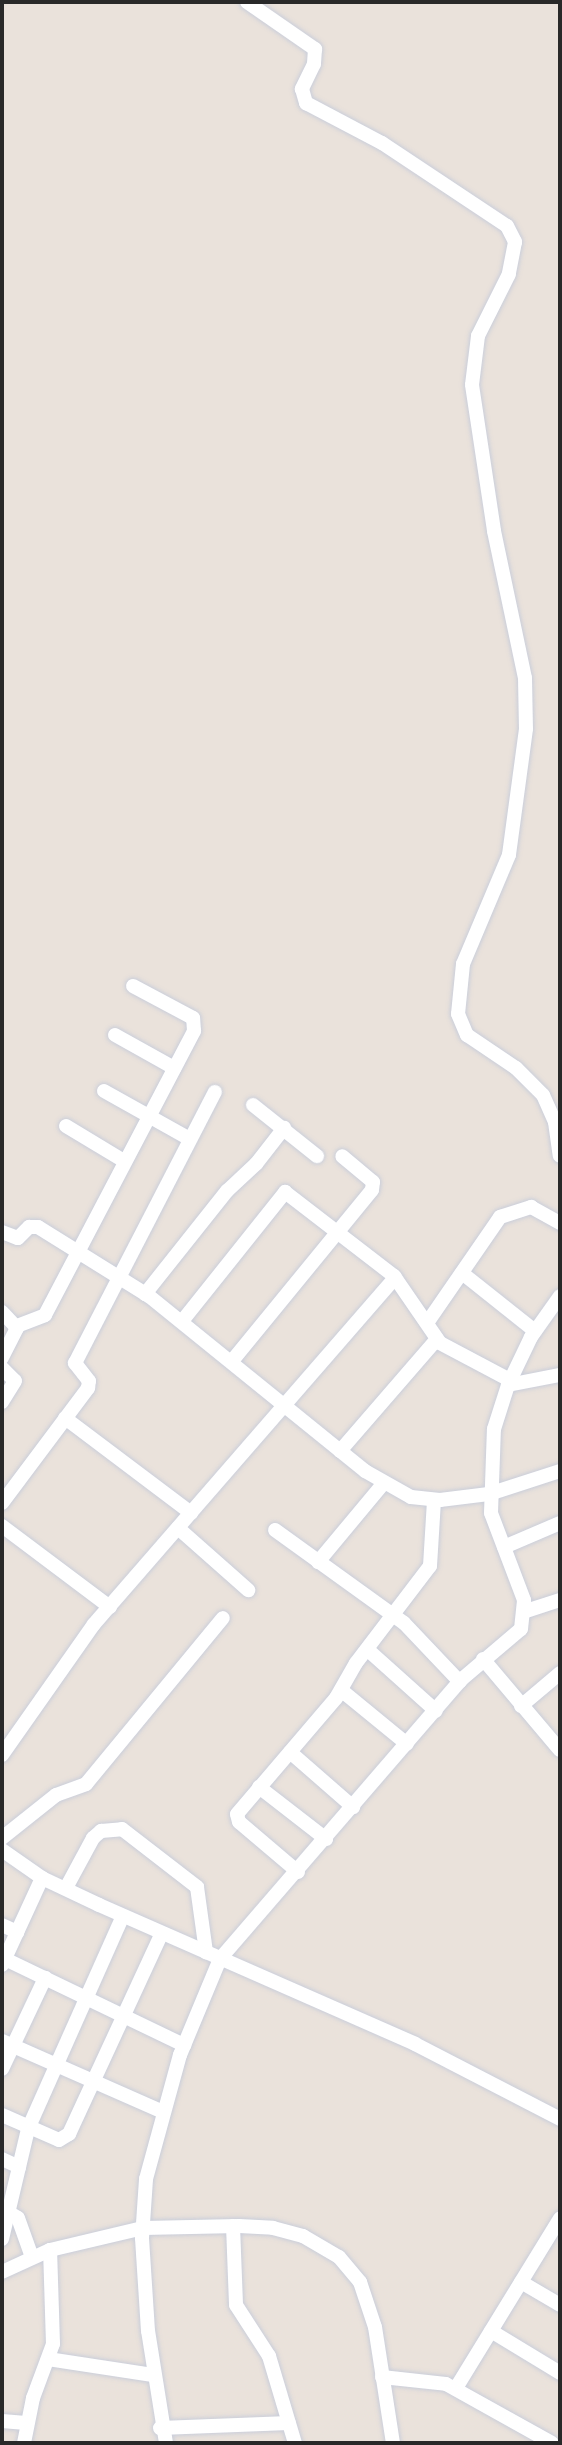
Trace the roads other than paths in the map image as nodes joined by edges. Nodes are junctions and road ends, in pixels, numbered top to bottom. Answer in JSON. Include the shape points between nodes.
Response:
{"nodes":[{"id":1,"x":247,"y":2,"type":"edge"},
{"id":2,"x":133,"y":986,"type":"dead end"},
{"id":3,"x":115,"y":1035,"type":"dead end"},
{"id":4,"x":174,"y":1068,"type":"junction"},
{"id":5,"x":104,"y":1091,"type":"dead end"},
{"id":6,"x":215,"y":1092,"type":"dead end"},
{"id":7,"x":253,"y":1105,"type":"dead end"},
{"id":8,"x":149,"y":1115,"type":"junction"},
{"id":9,"x":66,"y":1126,"type":"dead end"},
{"id":10,"x":284,"y":1128,"type":"junction"},
{"id":11,"x":190,"y":1139,"type":"junction"},
{"id":12,"x":317,"y":1156,"type":"dead end"},
{"id":13,"x":342,"y":1156,"type":"dead end"},
{"id":14,"x":560,"y":1156,"type":"edge"},
{"id":15,"x":124,"y":1161,"type":"junction"},
{"id":16,"x":560,"y":1223,"type":"edge"},
{"id":17,"x":2,"y":1232,"type":"edge"},
{"id":18,"x":339,"y":1233,"type":"junction"},
{"id":19,"x":77,"y":1250,"type":"junction"},
{"id":20,"x":462,"y":1273,"type":"junction"},
{"id":21,"x":117,"y":1276,"type":"junction"},
{"id":22,"x":395,"y":1278,"type":"junction"},
{"id":23,"x":145,"y":1294,"type":"junction"},
{"id":24,"x":560,"y":1296,"type":"edge"},
{"id":25,"x":2,"y":1312,"type":"edge"},
{"id":26,"x":183,"y":1320,"type":"junction"},
{"id":27,"x":427,"y":1323,"type":"junction"},
{"id":28,"x":17,"y":1326,"type":"junction"},
{"id":29,"x":535,"y":1331,"type":"junction"},
{"id":30,"x":437,"y":1339,"type":"junction"},
{"id":31,"x":2,"y":1358,"type":"edge"},
{"id":32,"x":232,"y":1361,"type":"junction"},
{"id":33,"x":2,"y":1368,"type":"edge"},
{"id":34,"x":560,"y":1375,"type":"edge"},
{"id":35,"x":509,"y":1383,"type":"junction"},
{"id":36,"x":2,"y":1402,"type":"edge"},
{"id":37,"x":285,"y":1406,"type":"junction"},
{"id":38,"x":65,"y":1418,"type":"junction"},
{"id":39,"x":340,"y":1451,"type":"junction"},
{"id":40,"x":560,"y":1471,"type":"edge"},
{"id":41,"x":383,"y":1484,"type":"junction"},
{"id":42,"x":489,"y":1494,"type":"junction"},
{"id":43,"x":434,"y":1500,"type":"junction"},
{"id":44,"x":2,"y":1503,"type":"edge"},
{"id":45,"x":191,"y":1513,"type":"junction"},
{"id":46,"x":560,"y":1524,"type":"edge"},
{"id":47,"x":2,"y":1526,"type":"edge"},
{"id":48,"x":178,"y":1528,"type":"junction"},
{"id":49,"x":275,"y":1530,"type":"dead end"},
{"id":50,"x":504,"y":1547,"type":"junction"},
{"id":51,"x":318,"y":1562,"type":"junction"},
{"id":52,"x":248,"y":1590,"type":"dead end"},
{"id":53,"x":560,"y":1600,"type":"edge"},
{"id":54,"x":110,"y":1607,"type":"junction"},
{"id":55,"x":526,"y":1611,"type":"junction"},
{"id":56,"x":394,"y":1616,"type":"junction"},
{"id":57,"x":223,"y":1618,"type":"dead end"},
{"id":58,"x":368,"y":1650,"type":"junction"},
{"id":59,"x":483,"y":1659,"type":"junction"},
{"id":60,"x":560,"y":1673,"type":"edge"},
{"id":61,"x":460,"y":1682,"type":"junction"},
{"id":62,"x":341,"y":1690,"type":"junction"},
{"id":63,"x":521,"y":1706,"type":"junction"},
{"id":64,"x":436,"y":1711,"type":"junction"},
{"id":65,"x":407,"y":1744,"type":"junction"},
{"id":66,"x":558,"y":1744,"type":"edge"},
{"id":67,"x":290,"y":1752,"type":"junction"},
{"id":68,"x":2,"y":1755,"type":"edge"},
{"id":69,"x":259,"y":1787,"type":"junction"},
{"id":70,"x":353,"y":1807,"type":"junction"},
{"id":71,"x":2,"y":1838,"type":"edge"},
{"id":72,"x":326,"y":1839,"type":"junction"},
{"id":73,"x":2,"y":1850,"type":"edge"},
{"id":74,"x":298,"y":1872,"type":"junction"},
{"id":75,"x":42,"y":1878,"type":"junction"},
{"id":76,"x":66,"y":1888,"type":"junction"},
{"id":77,"x":123,"y":1916,"type":"junction"},
{"id":78,"x":2,"y":1925,"type":"edge"},
{"id":79,"x":18,"y":1932,"type":"junction"},
{"id":80,"x":162,"y":1933,"type":"junction"},
{"id":81,"x":206,"y":1952,"type":"junction"},
{"id":82,"x":220,"y":1959,"type":"junction"},
{"id":83,"x":4,"y":1963,"type":"edge"},
{"id":84,"x":45,"y":1978,"type":"junction"},
{"id":85,"x":84,"y":1997,"type":"junction"},
{"id":86,"x":124,"y":2016,"type":"junction"},
{"id":87,"x":7,"y":2043,"type":"edge"},
{"id":88,"x":184,"y":2045,"type":"junction"},
{"id":89,"x":53,"y":2064,"type":"junction"},
{"id":90,"x":2,"y":2069,"type":"edge"},
{"id":91,"x":93,"y":2081,"type":"junction"},
{"id":92,"x":161,"y":2111,"type":"junction"},
{"id":93,"x":2,"y":2115,"type":"edge"},
{"id":94,"x":560,"y":2119,"type":"edge"},
{"id":95,"x":28,"y":2129,"type":"junction"},
{"id":96,"x":2,"y":2160,"type":"edge"},
{"id":97,"x":19,"y":2167,"type":"junction"},
{"id":98,"x":5,"y":2210,"type":"edge"},
{"id":99,"x":560,"y":2218,"type":"edge"},
{"id":100,"x":233,"y":2226,"type":"junction"},
{"id":101,"x":143,"y":2228,"type":"junction"},
{"id":102,"x":2,"y":2239,"type":"edge"},
{"id":103,"x":50,"y":2249,"type":"junction"},
{"id":104,"x":32,"y":2257,"type":"junction"},
{"id":105,"x":2,"y":2272,"type":"edge"},
{"id":106,"x":521,"y":2281,"type":"junction"},
{"id":107,"x":560,"y":2305,"type":"edge"},
{"id":108,"x":491,"y":2331,"type":"junction"},
{"id":109,"x":48,"y":2359,"type":"junction"},
{"id":110,"x":560,"y":2373,"type":"edge"},
{"id":111,"x":153,"y":2375,"type":"junction"},
{"id":112,"x":382,"y":2377,"type":"junction"},
{"id":113,"x":456,"y":2388,"type":"junction"},
{"id":114,"x":2,"y":2421,"type":"edge"},
{"id":115,"x":26,"y":2423,"type":"junction"},
{"id":116,"x":289,"y":2423,"type":"junction"},
{"id":117,"x":160,"y":2428,"type":"junction"},
{"id":118,"x":24,"y":2443,"type":"edge"},
{"id":119,"x":166,"y":2443,"type":"edge"},
{"id":120,"x":295,"y":2443,"type":"edge"},
{"id":121,"x":393,"y":2443,"type":"edge"},
{"id":122,"x":552,"y":2443,"type":"edge"}],
"edges":[{"from":1,"to":14,"type":"street","via":[[316,49],[302,89],[306,103],[382,143],[507,226],[516,242],[509,274],[478,336],[472,385],[494,531],[525,678],[526,729],[509,855],[463,964],[458,1014],[467,1035],[516,1068],[543,1095],[555,1122]]},
{"from":2,"to":4,"type":"street","via":[[195,1021]]},
{"from":3,"to":4,"type":"street"},
{"from":4,"to":8,"type":"street"},
{"from":5,"to":8,"type":"street"},
{"from":6,"to":11,"type":"street"},
{"from":7,"to":10,"type":"street"},
{"from":8,"to":11,"type":"street"},
{"from":8,"to":15,"type":"street"},
{"from":9,"to":15,"type":"street"},
{"from":10,"to":12,"type":"street"},
{"from":10,"to":23,"type":"street","via":[[256,1164],[226,1191]]},
{"from":11,"to":21,"type":"street"},
{"from":13,"to":18,"type":"street","via":[[373,1186]]},
{"from":15,"to":19,"type":"street"},
{"from":16,"to":20,"type":"street","via":[[536,1208],[507,1212]]},
{"from":17,"to":19,"type":"street","via":[[18,1238],[34,1226]]},
{"from":18,"to":22,"type":"street"},
{"from":18,"to":26,"type":"street","via":[[290,1194],[281,1194]]},
{"from":18,"to":32,"type":"street"},
{"from":19,"to":21,"type":"street"},
{"from":19,"to":28,"type":"street","via":[[45,1315]]},
{"from":20,"to":27,"type":"street"},
{"from":20,"to":29,"type":"street"},
{"from":21,"to":23,"type":"street"},
{"from":21,"to":38,"type":"street","via":[[75,1363],[89,1384]]},
{"from":22,"to":27,"type":"street"},
{"from":22,"to":37,"type":"street"},
{"from":23,"to":26,"type":"street"},
{"from":24,"to":29,"type":"street"},
{"from":25,"to":28,"type":"street"},
{"from":26,"to":32,"type":"street"},
{"from":27,"to":30,"type":"street"},
{"from":28,"to":31,"type":"street"},
{"from":29,"to":35,"type":"street"},
{"from":30,"to":35,"type":"street"},
{"from":30,"to":39,"type":"street"},
{"from":32,"to":37,"type":"street"},
{"from":33,"to":36,"type":"street","via":[[15,1381]]},
{"from":34,"to":35,"type":"street"},
{"from":35,"to":42,"type":"street","via":[[495,1429]]},
{"from":37,"to":39,"type":"street"},
{"from":37,"to":45,"type":"street"},
{"from":38,"to":44,"type":"street"},
{"from":38,"to":45,"type":"street"},
{"from":39,"to":41,"type":"street"},
{"from":40,"to":42,"type":"street"},
{"from":41,"to":43,"type":"street","via":[[411,1497]]},
{"from":41,"to":51,"type":"street"},
{"from":42,"to":43,"type":"street"},
{"from":42,"to":50,"type":"street"},
{"from":43,"to":56,"type":"street","via":[[430,1566]]},
{"from":45,"to":48,"type":"street"},
{"from":46,"to":50,"type":"street"},
{"from":47,"to":54,"type":"street"},
{"from":48,"to":52,"type":"street"},
{"from":48,"to":54,"type":"street"},
{"from":49,"to":51,"type":"street"},
{"from":50,"to":55,"type":"street"},
{"from":51,"to":56,"type":"street"},
{"from":53,"to":55,"type":"street"},
{"from":54,"to":68,"type":"street"},
{"from":55,"to":59,"type":"street","via":[[521,1629]]},
{"from":56,"to":58,"type":"street"},
{"from":56,"to":61,"type":"street"},
{"from":57,"to":71,"type":"street","via":[[86,1784],[56,1795]]},
{"from":58,"to":62,"type":"street"},
{"from":58,"to":64,"type":"street"},
{"from":59,"to":61,"type":"street"},
{"from":59,"to":63,"type":"street"},
{"from":60,"to":63,"type":"street"},
{"from":61,"to":64,"type":"street"},
{"from":62,"to":65,"type":"street"},
{"from":62,"to":67,"type":"street"},
{"from":63,"to":66,"type":"street"},
{"from":64,"to":65,"type":"street"},
{"from":65,"to":70,"type":"street"},
{"from":67,"to":69,"type":"street"},
{"from":67,"to":70,"type":"street"},
{"from":69,"to":72,"type":"street"},
{"from":69,"to":74,"type":"street","via":[[237,1814],[239,1822]]},
{"from":70,"to":72,"type":"street"},
{"from":72,"to":74,"type":"street"},
{"from":73,"to":75,"type":"street"},
{"from":74,"to":82,"type":"street"},
{"from":75,"to":76,"type":"street"},
{"from":75,"to":79,"type":"street"},
{"from":76,"to":77,"type":"street"},
{"from":76,"to":81,"type":"street","via":[[93,1838],[101,1831],[122,1829],[197,1887]]},
{"from":77,"to":80,"type":"street"},
{"from":77,"to":85,"type":"street"},
{"from":78,"to":79,"type":"street"},
{"from":79,"to":83,"type":"street"},
{"from":80,"to":81,"type":"street"},
{"from":80,"to":86,"type":"street"},
{"from":81,"to":82,"type":"street"},
{"from":82,"to":88,"type":"street"},
{"from":82,"to":94,"type":"street","via":[[470,2070]]},
{"from":83,"to":84,"type":"street"},
{"from":84,"to":85,"type":"street"},
{"from":84,"to":87,"type":"street"},
{"from":85,"to":86,"type":"street"},
{"from":85,"to":89,"type":"street"},
{"from":86,"to":88,"type":"street"},
{"from":86,"to":91,"type":"street"},
{"from":87,"to":89,"type":"street"},
{"from":87,"to":90,"type":"street"},
{"from":88,"to":92,"type":"street"},
{"from":89,"to":91,"type":"street"},
{"from":89,"to":95,"type":"street"},
{"from":91,"to":92,"type":"street"},
{"from":91,"to":95,"type":"street","via":[[64,2139]]},
{"from":92,"to":101,"type":"street","via":[[146,2179]]},
{"from":93,"to":95,"type":"street"},
{"from":95,"to":97,"type":"street"},
{"from":96,"to":97,"type":"street"},
{"from":97,"to":98,"type":"street"},
{"from":98,"to":102,"type":"street"},
{"from":98,"to":104,"type":"street","via":[[18,2218]]},
{"from":99,"to":106,"type":"street"},
{"from":100,"to":101,"type":"street"},
{"from":100,"to":112,"type":"street","via":[[273,2228],[303,2236],[345,2263],[360,2282],[375,2327]]},
{"from":100,"to":116,"type":"street","via":[[236,2305],[269,2356]]},
{"from":101,"to":103,"type":"street"},
{"from":101,"to":111,"type":"street","via":[[142,2278]]},
{"from":103,"to":104,"type":"street"},
{"from":103,"to":109,"type":"street","via":[[52,2344]]},
{"from":104,"to":105,"type":"street"},
{"from":106,"to":107,"type":"street"},
{"from":106,"to":108,"type":"street"},
{"from":108,"to":110,"type":"street"},
{"from":108,"to":113,"type":"street"},
{"from":109,"to":111,"type":"street"},
{"from":109,"to":115,"type":"street"},
{"from":111,"to":117,"type":"street"},
{"from":112,"to":113,"type":"street","via":[[432,2380]]},
{"from":112,"to":121,"type":"street"},
{"from":113,"to":122,"type":"street"},
{"from":114,"to":115,"type":"street"},
{"from":115,"to":118,"type":"street"},
{"from":116,"to":117,"type":"street"},
{"from":116,"to":120,"type":"street"},
{"from":117,"to":119,"type":"street"}]}
